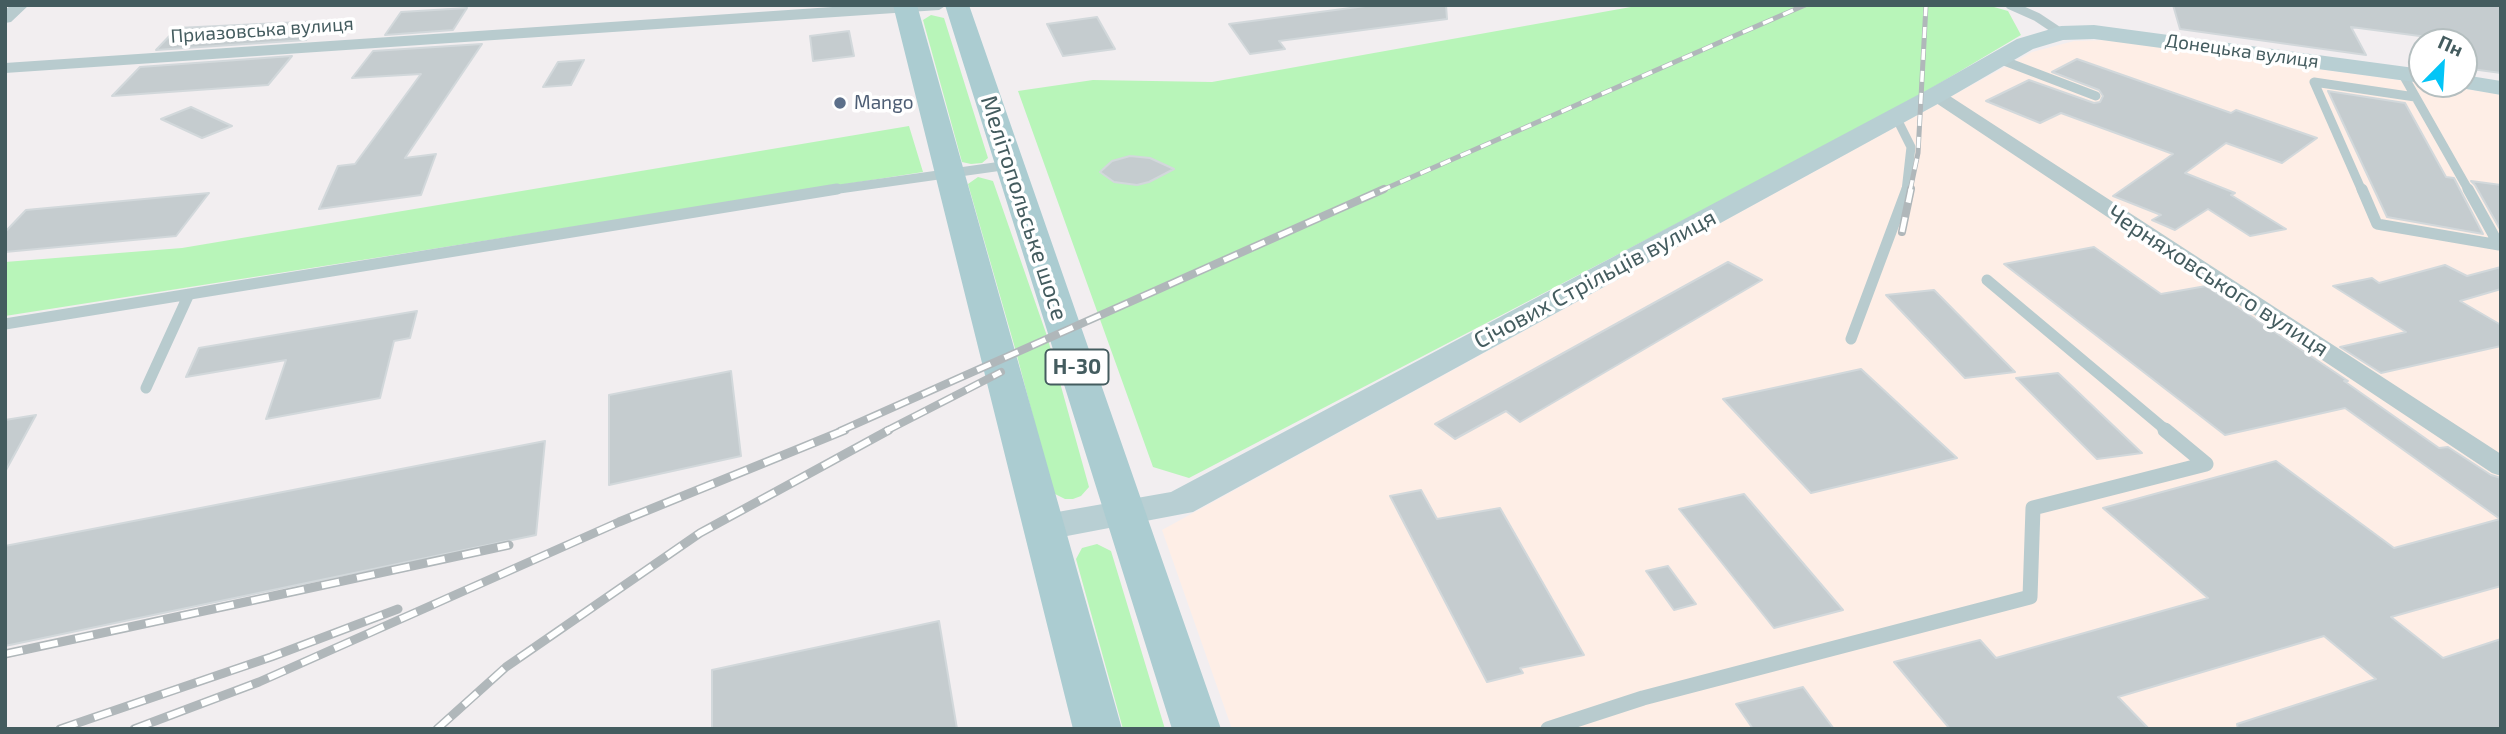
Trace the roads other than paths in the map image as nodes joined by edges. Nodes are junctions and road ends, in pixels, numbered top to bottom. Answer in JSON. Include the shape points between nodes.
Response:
{"nodes":[{"id":1,"x":21,"y":5,"type":"edge"},
{"id":2,"x":957,"y":5,"type":"edge"},
{"id":3,"x":2010,"y":5,"type":"edge"},
{"id":4,"x":917,"y":7,"type":"edge"},
{"id":5,"x":5,"y":18,"type":"edge"},
{"id":6,"x":2061,"y":33,"type":"junction"},
{"id":7,"x":2000,"y":59,"type":"junction"},
{"id":8,"x":5,"y":68,"type":"edge"},
{"id":9,"x":2408,"y":81,"type":"edge"},
{"id":10,"x":2413,"y":82,"type":"edge"},
{"id":11,"x":2478,"y":84,"type":"edge"},
{"id":12,"x":2501,"y":88,"type":"edge"},
{"id":13,"x":1936,"y":95,"type":"junction"},
{"id":14,"x":2096,"y":96,"type":"dead end"},
{"id":15,"x":1896,"y":117,"type":"junction"},
{"id":16,"x":1010,"y":165,"type":"junction"},
{"id":17,"x":948,"y":174,"type":"junction"},
{"id":18,"x":1987,"y":280,"type":"dead end"},
{"id":19,"x":189,"y":294,"type":"junction"},
{"id":20,"x":5,"y":324,"type":"edge"},
{"id":21,"x":1851,"y":339,"type":"dead end"},
{"id":22,"x":146,"y":388,"type":"dead end"},
{"id":23,"x":2501,"y":467,"type":"edge"},
{"id":24,"x":1125,"y":512,"type":"junction"},
{"id":25,"x":1046,"y":527,"type":"junction"},
{"id":26,"x":1098,"y":729,"type":"edge"},
{"id":27,"x":1197,"y":729,"type":"edge"},
{"id":28,"x":1548,"y":729,"type":"edge"}],
"edges":[{"from":1,"to":5,"type":"street"},
{"from":2,"to":16,"type":"main road","name":"Мелітопольське шосе","number":"Н-30"},
{"from":3,"to":6,"type":"lane"},
{"from":4,"to":8,"type":"street","name":"Приазовська вулиця"},
{"from":4,"to":17,"type":"main road"},
{"from":6,"to":7,"type":"street","name":"Січових Стрільців вулиця","via":[[2025,44]]},
{"from":6,"to":9,"type":"street","name":"Донецька вулиця","via":[[2094,32]]},
{"from":7,"to":13,"type":"street","name":"Січових Стрільців вулиця"},
{"from":7,"to":14,"type":"lane"},
{"from":10,"to":10,"type":"lane","via":[[2314,82],[2377,224],[2499,245]]},
{"from":11,"to":12,"type":"street"},
{"from":13,"to":15,"type":"street","name":"Січових Стрільців вулиця"},
{"from":13,"to":23,"type":"street","name":"Черняховського вулиця"},
{"from":15,"to":21,"type":"lane","via":[[1911,146],[1908,187]]},
{"from":15,"to":24,"type":"street","name":"Січових Стрільців вулиця","via":[[1180,503]]},
{"from":16,"to":17,"type":"lane"},
{"from":16,"to":24,"type":"main road","name":"Мелітопольське шосе","number":"Н-30"},
{"from":17,"to":19,"type":"lane"},
{"from":17,"to":25,"type":"main road"},
{"from":18,"to":28,"type":"lane","via":[[2206,464],[2032,508],[2030,597],[1643,698]]},
{"from":19,"to":20,"type":"lane"},
{"from":19,"to":22,"type":"lane"},
{"from":24,"to":25,"type":"street","name":"Січових Стрільців вулиця"},
{"from":24,"to":27,"type":"main road","name":"Мелітопольське шосе","number":"Н-30"},
{"from":25,"to":26,"type":"main road"}]}
